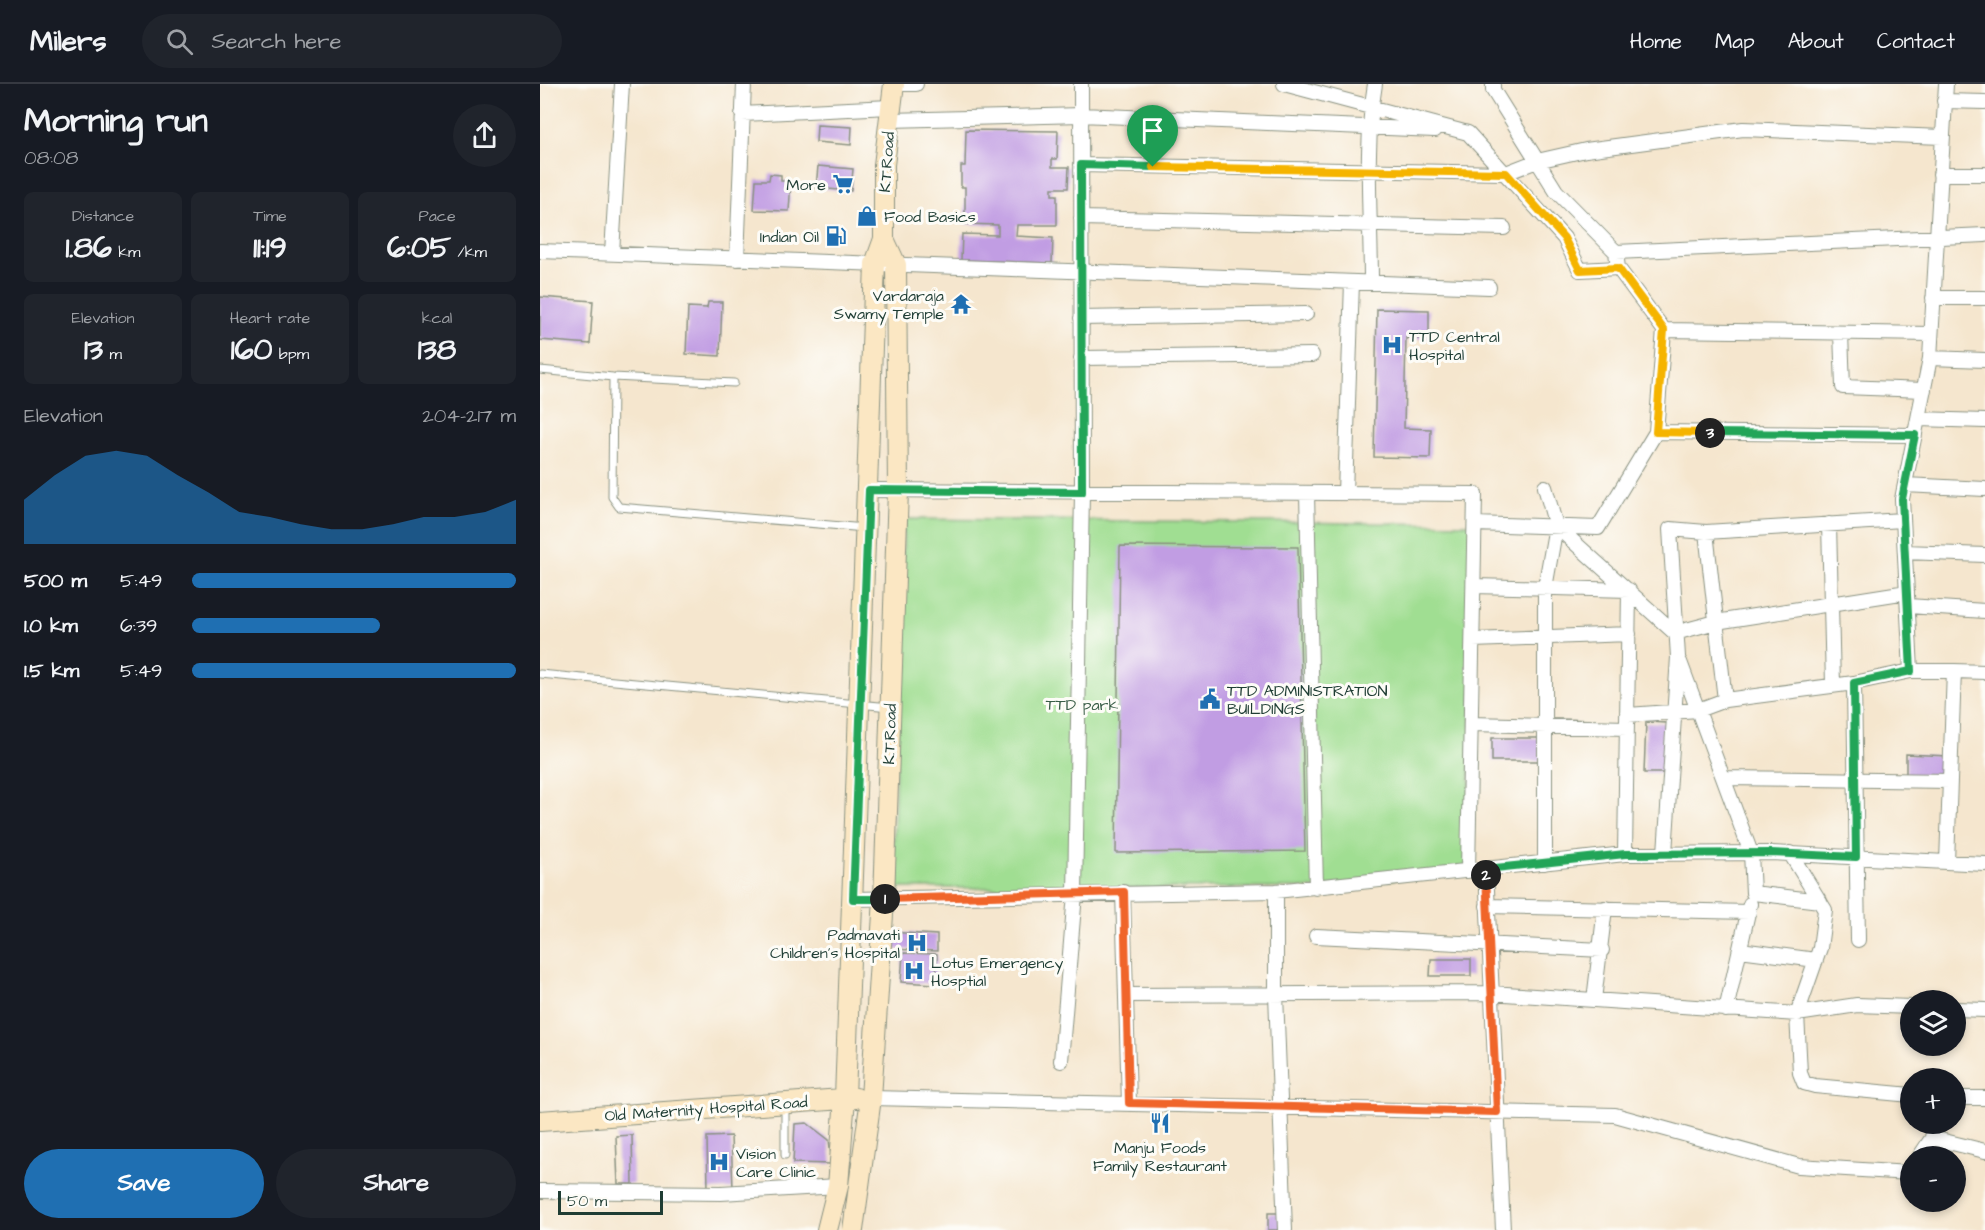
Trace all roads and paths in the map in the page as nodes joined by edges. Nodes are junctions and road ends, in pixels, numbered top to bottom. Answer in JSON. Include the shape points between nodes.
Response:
{"nodes":[{"id":1,"x":622,"y":84,"type":"edge"},
{"id":2,"x":744,"y":84,"type":"edge"},
{"id":3,"x":894,"y":84,"type":"edge"},
{"id":4,"x":916,"y":84,"type":"edge"},
{"id":5,"x":1081,"y":84,"type":"edge"},
{"id":6,"x":1284,"y":84,"type":"edge"},
{"id":7,"x":1375,"y":84,"type":"edge"},
{"id":8,"x":1493,"y":84,"type":"edge"},
{"id":9,"x":1946,"y":84,"type":"edge"},
{"id":10,"x":1944,"y":101,"type":"junction"},
{"id":11,"x":1985,"y":102,"type":"edge"},
{"id":12,"x":1371,"y":107,"type":"junction"},
{"id":13,"x":742,"y":114,"type":"junction"},
{"id":14,"x":890,"y":114,"type":"junction"},
{"id":15,"x":1081,"y":115,"type":"junction"},
{"id":16,"x":1371,"y":127,"type":"junction"},
{"id":17,"x":1461,"y":131,"type":"junction"},
{"id":18,"x":1942,"y":137,"type":"junction"},
{"id":19,"x":1537,"y":161,"type":"junction"},
{"id":20,"x":1081,"y":165,"type":"junction"},
{"id":21,"x":1369,"y":172,"type":"junction"},
{"id":22,"x":1506,"y":173,"type":"junction"},
{"id":23,"x":1940,"y":174,"type":"junction"},
{"id":24,"x":1985,"y":174,"type":"edge"},
{"id":25,"x":1081,"y":218,"type":"junction"},
{"id":26,"x":1371,"y":225,"type":"junction"},
{"id":27,"x":1504,"y":228,"type":"dead end"},
{"id":28,"x":1937,"y":236,"type":"junction"},
{"id":29,"x":1985,"y":236,"type":"edge"},
{"id":30,"x":884,"y":239,"type":"junction"},
{"id":31,"x":540,"y":251,"type":"edge"},
{"id":32,"x":1616,"y":252,"type":"junction"},
{"id":33,"x":612,"y":253,"type":"junction"},
{"id":34,"x":737,"y":259,"type":"junction"},
{"id":35,"x":875,"y":264,"type":"junction"},
{"id":36,"x":896,"y":265,"type":"junction"},
{"id":37,"x":1618,"y":268,"type":"junction"},
{"id":38,"x":1081,"y":272,"type":"junction"},
{"id":39,"x":1352,"y":282,"type":"junction"},
{"id":40,"x":1371,"y":282,"type":"junction"},
{"id":41,"x":1489,"y":287,"type":"dead end"},
{"id":42,"x":1933,"y":298,"type":"junction"},
{"id":43,"x":1985,"y":298,"type":"edge"},
{"id":44,"x":1306,"y":314,"type":"dead end"},
{"id":45,"x":1081,"y":318,"type":"junction"},
{"id":46,"x":1664,"y":330,"type":"junction"},
{"id":47,"x":1841,"y":333,"type":"junction"},
{"id":48,"x":1931,"y":334,"type":"junction"},
{"id":49,"x":1311,"y":355,"type":"dead end"},
{"id":50,"x":1081,"y":358,"type":"junction"},
{"id":51,"x":1930,"y":358,"type":"junction"},
{"id":52,"x":1985,"y":360,"type":"edge"},
{"id":53,"x":540,"y":370,"type":"edge"},
{"id":54,"x":613,"y":377,"type":"junction"},
{"id":55,"x":734,"y":383,"type":"dead end"},
{"id":56,"x":1924,"y":390,"type":"junction"},
{"id":57,"x":1918,"y":419,"type":"junction"},
{"id":58,"x":1985,"y":421,"type":"edge"},
{"id":59,"x":1656,"y":432,"type":"junction"},
{"id":60,"x":1915,"y":435,"type":"junction"},
{"id":61,"x":1905,"y":485,"type":"junction"},
{"id":62,"x":1545,"y":487,"type":"dead end"},
{"id":63,"x":1985,"y":489,"type":"edge"},
{"id":64,"x":869,"y":490,"type":"junction"},
{"id":65,"x":898,"y":490,"type":"junction"},
{"id":66,"x":1082,"y":492,"type":"junction"},
{"id":67,"x":1307,"y":493,"type":"junction"},
{"id":68,"x":1346,"y":494,"type":"junction"},
{"id":69,"x":1903,"y":520,"type":"junction"},
{"id":70,"x":1475,"y":524,"type":"junction"},
{"id":71,"x":1829,"y":524,"type":"junction"},
{"id":72,"x":1556,"y":526,"type":"junction"},
{"id":73,"x":867,"y":529,"type":"junction"},
{"id":74,"x":1706,"y":532,"type":"junction"},
{"id":75,"x":1905,"y":552,"type":"junction"},
{"id":76,"x":1985,"y":555,"type":"edge"},
{"id":77,"x":1474,"y":586,"type":"junction"},
{"id":78,"x":1545,"y":588,"type":"junction"},
{"id":79,"x":1629,"y":590,"type":"junction"},
{"id":80,"x":1907,"y":592,"type":"junction"},
{"id":81,"x":1831,"y":604,"type":"junction"},
{"id":82,"x":1908,"y":606,"type":"junction"},
{"id":83,"x":1985,"y":610,"type":"edge"},
{"id":84,"x":1716,"y":622,"type":"junction"},
{"id":85,"x":1676,"y":631,"type":"junction"},
{"id":86,"x":1629,"y":634,"type":"junction"},
{"id":87,"x":1545,"y":637,"type":"junction"},
{"id":88,"x":1473,"y":640,"type":"junction"},
{"id":89,"x":1678,"y":657,"type":"junction"},
{"id":90,"x":1911,"y":671,"type":"junction"},
{"id":91,"x":1954,"y":671,"type":"junction"},
{"id":92,"x":1985,"y":672,"type":"edge"},
{"id":93,"x":540,"y":674,"type":"edge"},
{"id":94,"x":1854,"y":683,"type":"junction"},
{"id":95,"x":1833,"y":686,"type":"junction"},
{"id":96,"x":1725,"y":700,"type":"junction"},
{"id":97,"x":861,"y":706,"type":"junction"},
{"id":98,"x":890,"y":707,"type":"junction"},
{"id":99,"x":1698,"y":709,"type":"junction"},
{"id":100,"x":1675,"y":712,"type":"junction"},
{"id":101,"x":1628,"y":722,"type":"junction"},
{"id":102,"x":1471,"y":724,"type":"junction"},
{"id":103,"x":1544,"y":726,"type":"junction"},
{"id":104,"x":1724,"y":778,"type":"junction"},
{"id":105,"x":1855,"y":781,"type":"junction"},
{"id":106,"x":1950,"y":781,"type":"junction"},
{"id":107,"x":1751,"y":853,"type":"junction"},
{"id":108,"x":1625,"y":854,"type":"junction"},
{"id":109,"x":1665,"y":854,"type":"junction"},
{"id":110,"x":1790,"y":854,"type":"junction"},
{"id":111,"x":1856,"y":857,"type":"junction"},
{"id":112,"x":1545,"y":862,"type":"junction"},
{"id":113,"x":1947,"y":862,"type":"junction"},
{"id":114,"x":1985,"y":864,"type":"edge"},
{"id":115,"x":1486,"y":869,"type":"junction"},
{"id":116,"x":1468,"y":871,"type":"junction"},
{"id":117,"x":1316,"y":888,"type":"junction"},
{"id":118,"x":1276,"y":891,"type":"junction"},
{"id":119,"x":1124,"y":892,"type":"junction"},
{"id":120,"x":1753,"y":893,"type":"junction"},
{"id":121,"x":1075,"y":894,"type":"junction"},
{"id":122,"x":853,"y":899,"type":"junction"},
{"id":123,"x":884,"y":899,"type":"junction"},
{"id":124,"x":1820,"y":901,"type":"junction"},
{"id":125,"x":1487,"y":906,"type":"junction"},
{"id":126,"x":1605,"y":909,"type":"junction"},
{"id":127,"x":1749,"y":912,"type":"junction"},
{"id":128,"x":1316,"y":936,"type":"dead end"},
{"id":129,"x":1858,"y":940,"type":"dead end"},
{"id":130,"x":1489,"y":943,"type":"junction"},
{"id":131,"x":1602,"y":950,"type":"junction"},
{"id":132,"x":1740,"y":950,"type":"junction"},
{"id":133,"x":1816,"y":960,"type":"junction"},
{"id":134,"x":1491,"y":993,"type":"junction"},
{"id":135,"x":1276,"y":994,"type":"junction"},
{"id":136,"x":1126,"y":995,"type":"junction"},
{"id":137,"x":1594,"y":1000,"type":"junction"},
{"id":138,"x":1900,"y":1007,"type":"edge"},
{"id":139,"x":1966,"y":1009,"type":"edge"},
{"id":140,"x":1726,"y":1010,"type":"junction"},
{"id":141,"x":1985,"y":1010,"type":"edge"},
{"id":142,"x":1797,"y":1014,"type":"junction"},
{"id":143,"x":1061,"y":1061,"type":"dead end"},
{"id":144,"x":1900,"y":1094,"type":"edge"},
{"id":145,"x":845,"y":1098,"type":"junction"},
{"id":146,"x":871,"y":1098,"type":"junction"},
{"id":147,"x":1966,"y":1098,"type":"edge"},
{"id":148,"x":1985,"y":1098,"type":"edge"},
{"id":149,"x":784,"y":1101,"type":"junction"},
{"id":150,"x":1129,"y":1103,"type":"junction"},
{"id":151,"x":1280,"y":1106,"type":"junction"},
{"id":152,"x":1497,"y":1112,"type":"junction"},
{"id":153,"x":540,"y":1121,"type":"edge"},
{"id":154,"x":1933,"y":1134,"type":"edge"},
{"id":155,"x":1932,"y":1138,"type":"junction"},
{"id":156,"x":1927,"y":1146,"type":"edge"},
{"id":157,"x":1985,"y":1151,"type":"edge"},
{"id":158,"x":785,"y":1155,"type":"dead end"},
{"id":159,"x":1900,"y":1172,"type":"edge"},
{"id":160,"x":838,"y":1186,"type":"junction"},
{"id":161,"x":540,"y":1191,"type":"edge"},
{"id":162,"x":827,"y":1230,"type":"edge"},
{"id":163,"x":853,"y":1230,"type":"edge"},
{"id":164,"x":1285,"y":1230,"type":"edge"},
{"id":165,"x":1503,"y":1230,"type":"edge"}],
"edges":[{"from":1,"to":33,"type":"street"},
{"from":2,"to":13,"type":"street"},
{"from":3,"to":4,"type":"street"},
{"from":3,"to":14,"type":"main road","name":"K.T.Road"},
{"from":5,"to":15,"type":"street"},
{"from":6,"to":12,"type":"street"},
{"from":7,"to":12,"type":"street"},
{"from":8,"to":19,"type":"street"},
{"from":9,"to":10,"type":"street"},
{"from":10,"to":11,"type":"street"},
{"from":10,"to":18,"type":"street"},
{"from":12,"to":16,"type":"street"},
{"from":12,"to":17,"type":"street"},
{"from":13,"to":14,"type":"street"},
{"from":13,"to":34,"type":"street"},
{"from":14,"to":15,"type":"street"},
{"from":14,"to":30,"type":"main road","name":"K.T.Road","via":[[884,165]]},
{"from":15,"to":16,"type":"street"},
{"from":15,"to":20,"type":"street"},
{"from":16,"to":17,"type":"street"},
{"from":16,"to":21,"type":"street"},
{"from":17,"to":22,"type":"street","via":[[1468,133]]},
{"from":18,"to":19,"type":"street","via":[[1743,129],[1586,150]]},
{"from":18,"to":23,"type":"street"},
{"from":19,"to":22,"type":"street"},
{"from":19,"to":32,"type":"street","via":[[1556,191]]},
{"from":20,"to":21,"type":"street"},
{"from":20,"to":25,"type":"street"},
{"from":21,"to":22,"type":"street"},
{"from":21,"to":26,"type":"street"},
{"from":22,"to":37,"type":"street","via":[[1564,238],[1580,270]]},
{"from":23,"to":24,"type":"street"},
{"from":23,"to":28,"type":"street"},
{"from":25,"to":26,"type":"street"},
{"from":25,"to":38,"type":"street"},
{"from":26,"to":27,"type":"street"},
{"from":26,"to":40,"type":"street"},
{"from":28,"to":29,"type":"street"},
{"from":28,"to":32,"type":"street"},
{"from":28,"to":42,"type":"street"},
{"from":30,"to":35,"type":"main road","name":"K.T.Road"},
{"from":30,"to":36,"type":"main road","name":"K.T.Road"},
{"from":31,"to":33,"type":"street"},
{"from":32,"to":37,"type":"street"},
{"from":33,"to":34,"type":"street"},
{"from":34,"to":35,"type":"street"},
{"from":35,"to":36,"type":"street"},
{"from":35,"to":64,"type":"main road","name":"K.T.Road"},
{"from":36,"to":38,"type":"street"},
{"from":36,"to":65,"type":"main road","name":"K.T.Road"},
{"from":37,"to":46,"type":"street"},
{"from":38,"to":39,"type":"street"},
{"from":38,"to":45,"type":"street"},
{"from":39,"to":40,"type":"street"},
{"from":39,"to":68,"type":"street"},
{"from":40,"to":41,"type":"street"},
{"from":42,"to":43,"type":"street"},
{"from":42,"to":48,"type":"street"},
{"from":44,"to":45,"type":"street"},
{"from":45,"to":50,"type":"street"},
{"from":46,"to":47,"type":"street"},
{"from":46,"to":59,"type":"street"},
{"from":47,"to":48,"type":"street"},
{"from":47,"to":56,"type":"street","via":[[1843,387]]},
{"from":48,"to":51,"type":"street"},
{"from":49,"to":50,"type":"street"},
{"from":50,"to":66,"type":"street"},
{"from":51,"to":52,"type":"street"},
{"from":51,"to":56,"type":"street"},
{"from":53,"to":54,"type":"lane"},
{"from":54,"to":55,"type":"lane"},
{"from":54,"to":73,"type":"lane","via":[[612,497],[619,507]]},
{"from":56,"to":57,"type":"street"},
{"from":57,"to":58,"type":"street"},
{"from":57,"to":60,"type":"street"},
{"from":59,"to":60,"type":"street"},
{"from":59,"to":72,"type":"street","via":[[1598,528]]},
{"from":60,"to":61,"type":"street"},
{"from":61,"to":63,"type":"street"},
{"from":61,"to":69,"type":"street"},
{"from":62,"to":72,"type":"street"},
{"from":64,"to":65,"type":"street"},
{"from":64,"to":73,"type":"main road","name":"K.T.Road"},
{"from":65,"to":66,"type":"street"},
{"from":65,"to":98,"type":"main road","name":"K.T.Road"},
{"from":66,"to":67,"type":"street"},
{"from":66,"to":121,"type":"street"},
{"from":67,"to":68,"type":"street"},
{"from":67,"to":117,"type":"street"},
{"from":68,"to":70,"type":"street","via":[[1475,494]]},
{"from":69,"to":71,"type":"street"},
{"from":69,"to":75,"type":"street"},
{"from":70,"to":72,"type":"street"},
{"from":70,"to":77,"type":"street"},
{"from":71,"to":74,"type":"street"},
{"from":71,"to":81,"type":"street"},
{"from":72,"to":78,"type":"street"},
{"from":72,"to":79,"type":"street"},
{"from":73,"to":97,"type":"main road","name":"K.T.Road"},
{"from":74,"to":84,"type":"street"},
{"from":74,"to":85,"type":"street","via":[[1670,529]]},
{"from":75,"to":76,"type":"street"},
{"from":75,"to":80,"type":"street"},
{"from":77,"to":78,"type":"street"},
{"from":77,"to":88,"type":"street"},
{"from":78,"to":79,"type":"street"},
{"from":78,"to":87,"type":"street"},
{"from":79,"to":85,"type":"street"},
{"from":79,"to":86,"type":"street"},
{"from":80,"to":81,"type":"street"},
{"from":80,"to":82,"type":"street"},
{"from":81,"to":84,"type":"street"},
{"from":81,"to":95,"type":"street"},
{"from":82,"to":83,"type":"street"},
{"from":82,"to":90,"type":"street"},
{"from":84,"to":85,"type":"street"},
{"from":84,"to":96,"type":"street"},
{"from":85,"to":89,"type":"street"},
{"from":86,"to":87,"type":"street"},
{"from":86,"to":101,"type":"street"},
{"from":87,"to":88,"type":"street"},
{"from":87,"to":103,"type":"street"},
{"from":88,"to":102,"type":"street"},
{"from":89,"to":99,"type":"street"},
{"from":89,"to":100,"type":"street"},
{"from":90,"to":91,"type":"street"},
{"from":90,"to":94,"type":"street"},
{"from":91,"to":92,"type":"street"},
{"from":91,"to":106,"type":"street"},
{"from":93,"to":97,"type":"lane"},
{"from":94,"to":95,"type":"street"},
{"from":94,"to":105,"type":"street"},
{"from":95,"to":96,"type":"street"},
{"from":96,"to":99,"type":"street"},
{"from":97,"to":98,"type":"lane"},
{"from":97,"to":122,"type":"main road","name":"K.T.Road"},
{"from":98,"to":123,"type":"main road","name":"K.T.Road"},
{"from":99,"to":100,"type":"street"},
{"from":99,"to":104,"type":"street"},
{"from":100,"to":101,"type":"street"},
{"from":100,"to":109,"type":"street"},
{"from":101,"to":103,"type":"street"},
{"from":101,"to":108,"type":"street"},
{"from":102,"to":103,"type":"street"},
{"from":102,"to":116,"type":"street"},
{"from":103,"to":112,"type":"street"},
{"from":104,"to":105,"type":"street"},
{"from":104,"to":107,"type":"street"},
{"from":105,"to":106,"type":"street"},
{"from":105,"to":111,"type":"street"},
{"from":106,"to":113,"type":"street"},
{"from":107,"to":109,"type":"street"},
{"from":107,"to":110,"type":"street"},
{"from":107,"to":120,"type":"street"},
{"from":108,"to":109,"type":"street"},
{"from":108,"to":112,"type":"street"},
{"from":110,"to":111,"type":"street"},
{"from":110,"to":124,"type":"street"},
{"from":111,"to":113,"type":"street"},
{"from":111,"to":129,"type":"street"},
{"from":112,"to":115,"type":"street"},
{"from":113,"to":114,"type":"street"},
{"from":115,"to":116,"type":"street"},
{"from":115,"to":125,"type":"street"},
{"from":116,"to":117,"type":"street"},
{"from":117,"to":118,"type":"street"},
{"from":118,"to":119,"type":"street"},
{"from":118,"to":135,"type":"street"},
{"from":119,"to":121,"type":"street"},
{"from":119,"to":136,"type":"street"},
{"from":120,"to":124,"type":"street"},
{"from":120,"to":127,"type":"street"},
{"from":121,"to":123,"type":"street"},
{"from":121,"to":143,"type":"street"},
{"from":122,"to":123,"type":"street"},
{"from":122,"to":145,"type":"main road","name":"K.T.Road"},
{"from":123,"to":146,"type":"main road","name":"K.T.Road"},
{"from":124,"to":133,"type":"street","via":[[1826,910]]},
{"from":125,"to":126,"type":"street"},
{"from":125,"to":130,"type":"street"},
{"from":126,"to":127,"type":"street"},
{"from":126,"to":131,"type":"street"},
{"from":127,"to":132,"type":"street"},
{"from":128,"to":130,"type":"street"},
{"from":130,"to":131,"type":"street"},
{"from":130,"to":134,"type":"street"},
{"from":131,"to":137,"type":"street"},
{"from":132,"to":133,"type":"street"},
{"from":132,"to":140,"type":"street"},
{"from":133,"to":142,"type":"street"},
{"from":134,"to":135,"type":"street"},
{"from":134,"to":137,"type":"street"},
{"from":134,"to":152,"type":"street"},
{"from":135,"to":136,"type":"street"},
{"from":135,"to":151,"type":"street"},
{"from":136,"to":150,"type":"street"},
{"from":137,"to":140,"type":"street"},
{"from":138,"to":142,"type":"street","via":[[1857,1005]]},
{"from":139,"to":141,"type":"street"},
{"from":140,"to":142,"type":"street"},
{"from":142,"to":144,"type":"street","via":[[1804,1083]]},
{"from":145,"to":146,"type":"main road","name":"Old Maternity Hospital Road"},
{"from":145,"to":149,"type":"main road","name":"Old Maternity Hospital Road"},
{"from":145,"to":160,"type":"main road","name":"K.T.Road"},
{"from":146,"to":150,"type":"street"},
{"from":146,"to":163,"type":"main road","name":"K.T.Road"},
{"from":147,"to":148,"type":"street"},
{"from":149,"to":153,"type":"main road","name":"Old Maternity Hospital Road"},
{"from":149,"to":158,"type":"lane"},
{"from":150,"to":151,"type":"street"},
{"from":151,"to":152,"type":"street"},
{"from":151,"to":164,"type":"street"},
{"from":152,"to":159,"type":"street","via":[[1615,1115],[1799,1166]]},
{"from":152,"to":165,"type":"street"},
{"from":154,"to":155,"type":"street"},
{"from":155,"to":156,"type":"street"},
{"from":155,"to":157,"type":"street"},
{"from":160,"to":161,"type":"street","via":[[720,1193]]},
{"from":160,"to":162,"type":"main road","name":"K.T.Road"}]}
